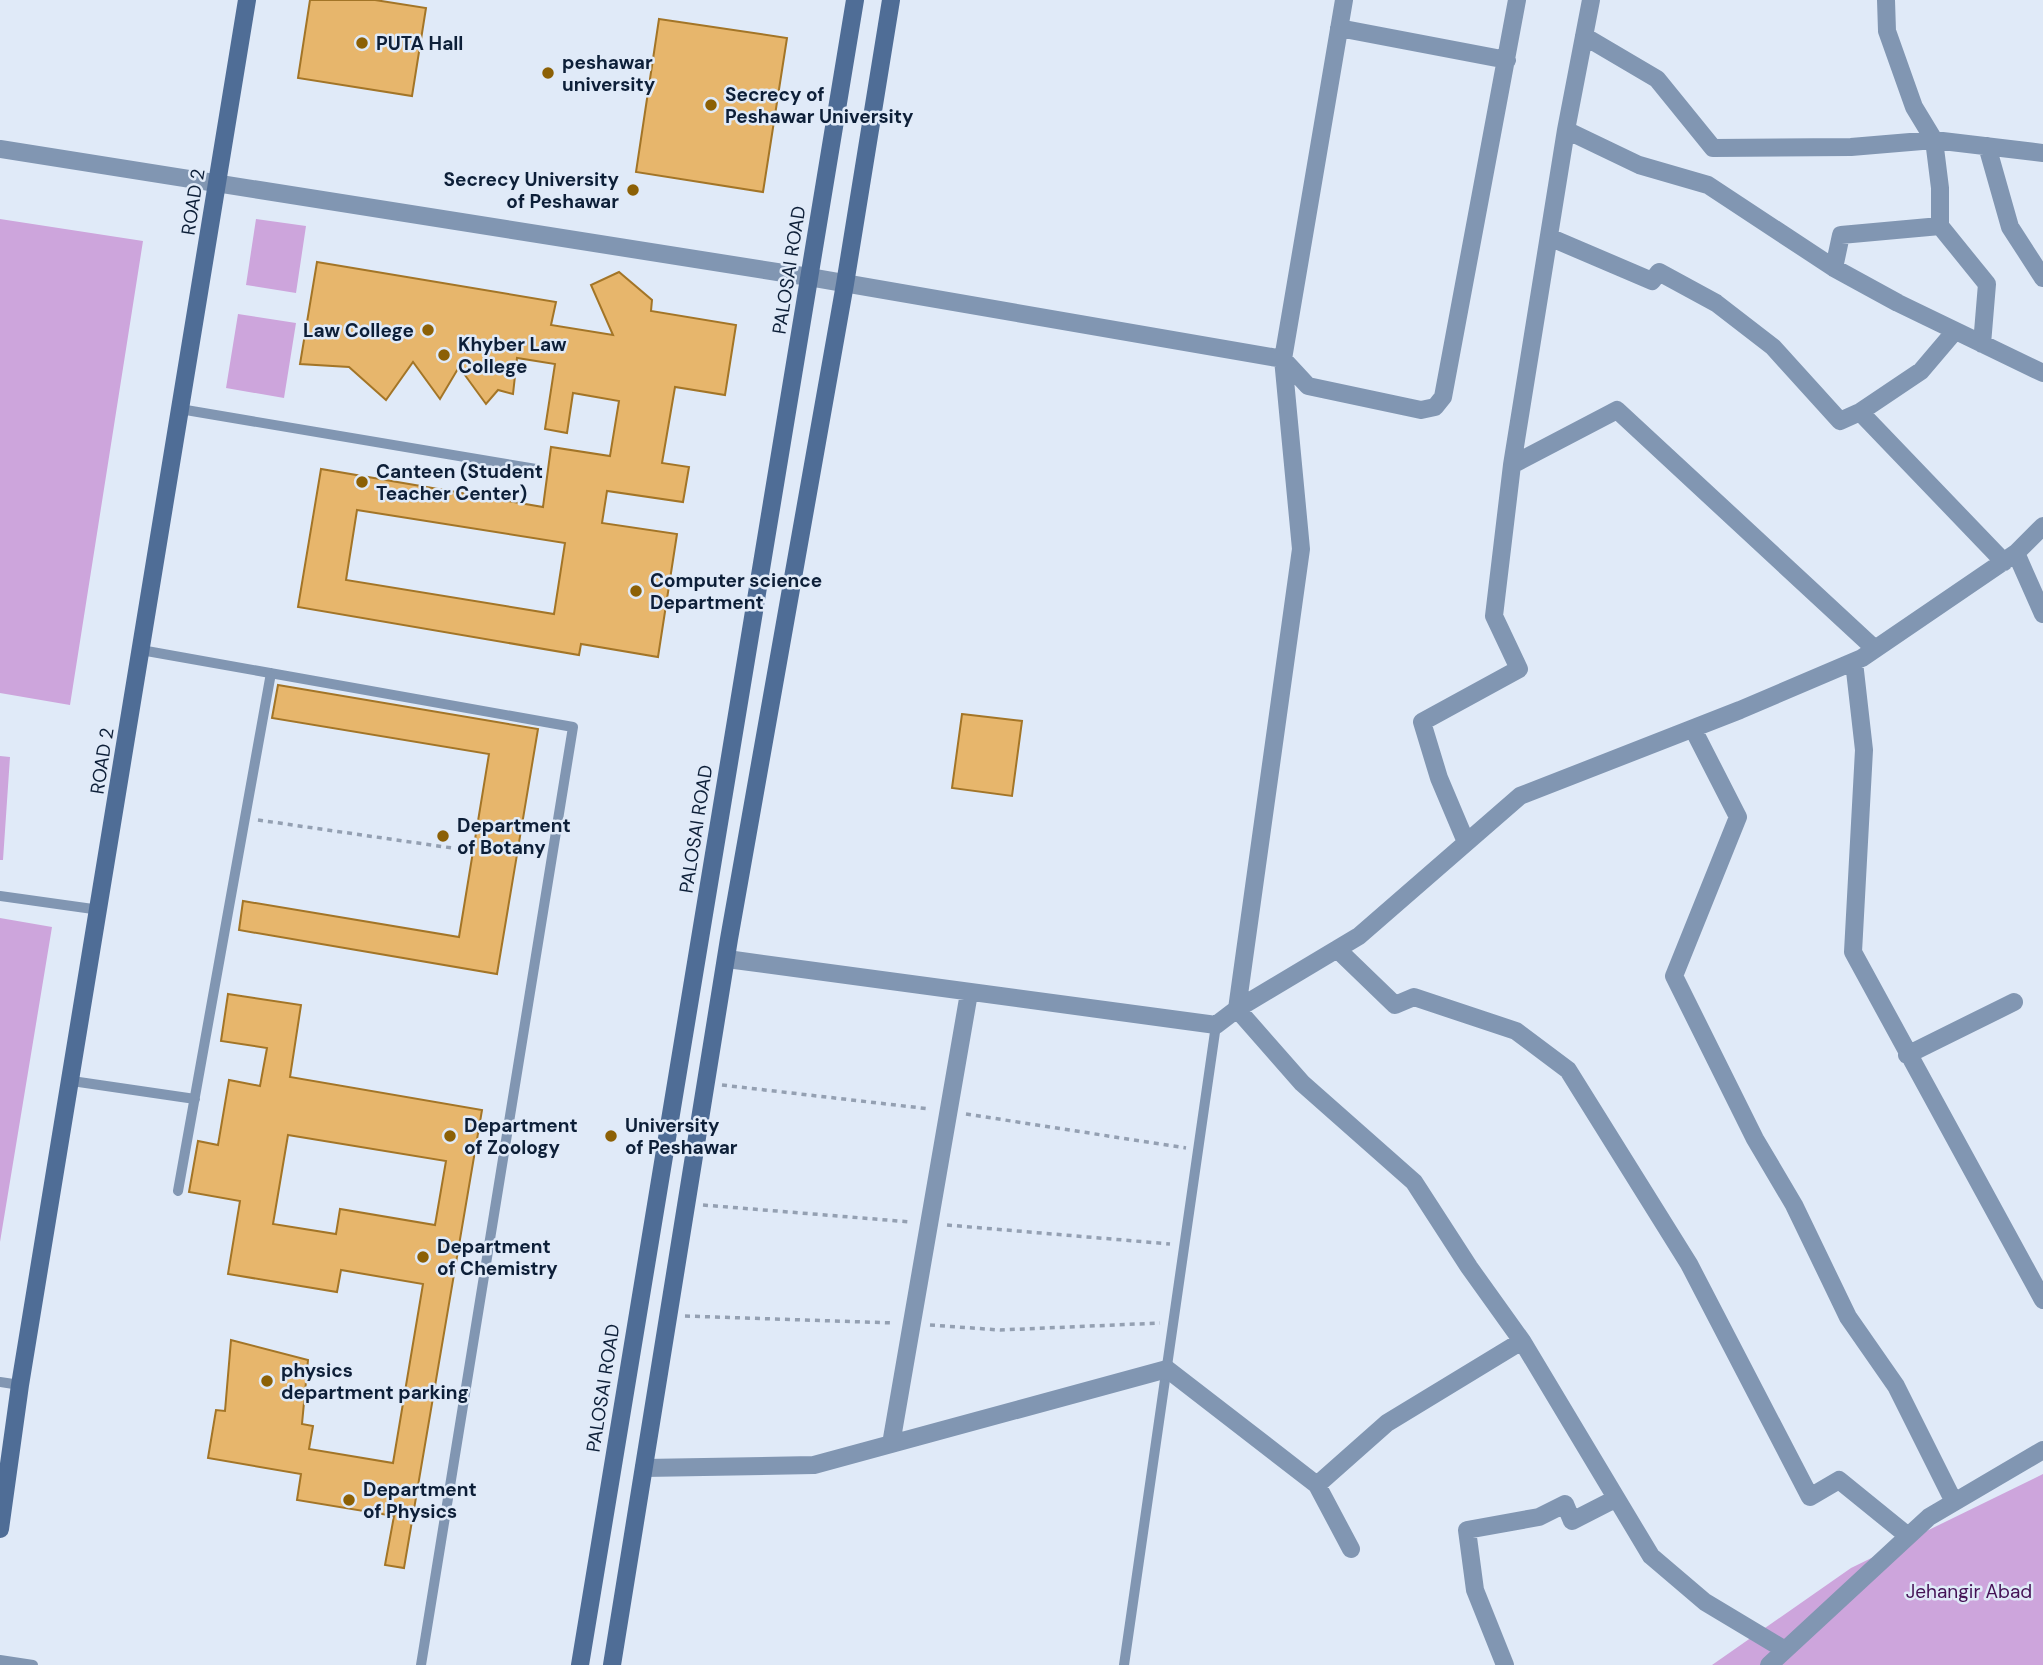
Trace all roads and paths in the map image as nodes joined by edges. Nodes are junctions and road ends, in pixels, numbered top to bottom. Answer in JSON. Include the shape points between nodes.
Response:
{"nodes":[{"id":1,"x":247,"y":0,"type":"edge"},
{"id":2,"x":855,"y":0,"type":"edge"},
{"id":3,"x":891,"y":0,"type":"edge"},
{"id":4,"x":1344,"y":0,"type":"edge"},
{"id":5,"x":1517,"y":0,"type":"edge"},
{"id":6,"x":1591,"y":0,"type":"edge"},
{"id":7,"x":1886,"y":0,"type":"edge"},
{"id":8,"x":1339,"y":28,"type":"junction"},
{"id":9,"x":1584,"y":36,"type":"junction"},
{"id":10,"x":1507,"y":60,"type":"junction"},
{"id":11,"x":1566,"y":130,"type":"junction"},
{"id":12,"x":1934,"y":141,"type":"junction"},
{"id":13,"x":1987,"y":146,"type":"junction"},
{"id":14,"x":0,"y":149,"type":"edge"},
{"id":15,"x":2043,"y":153,"type":"edge"},
{"id":16,"x":218,"y":183,"type":"junction"},
{"id":17,"x":1940,"y":226,"type":"junction"},
{"id":18,"x":1549,"y":237,"type":"junction"},
{"id":19,"x":1834,"y":268,"type":"junction"},
{"id":20,"x":809,"y":276,"type":"junction"},
{"id":21,"x":2043,"y":278,"type":"edge"},
{"id":22,"x":845,"y":284,"type":"junction"},
{"id":23,"x":1955,"y":331,"type":"junction"},
{"id":24,"x":1982,"y":344,"type":"junction"},
{"id":25,"x":1283,"y":359,"type":"junction"},
{"id":26,"x":2043,"y":373,"type":"edge"},
{"id":27,"x":180,"y":409,"type":"junction"},
{"id":28,"x":1860,"y":412,"type":"junction"},
{"id":29,"x":1512,"y":465,"type":"junction"},
{"id":30,"x":536,"y":469,"type":"dead end"},
{"id":31,"x":2043,"y":526,"type":"edge"},
{"id":32,"x":2010,"y":557,"type":"junction"},
{"id":33,"x":2043,"y":614,"type":"edge"},
{"id":34,"x":1875,"y":649,"type":"junction"},
{"id":35,"x":141,"y":650,"type":"junction"},
{"id":36,"x":1854,"y":662,"type":"junction"},
{"id":37,"x":271,"y":673,"type":"junction"},
{"id":38,"x":1693,"y":729,"type":"junction"},
{"id":39,"x":245,"y":818,"type":"junction"},
{"id":40,"x":1466,"y":842,"type":"junction"},
{"id":41,"x":473,"y":851,"type":"dead end"},
{"id":42,"x":0,"y":896,"type":"edge"},
{"id":43,"x":100,"y":910,"type":"junction"},
{"id":44,"x":1337,"y":949,"type":"junction"},
{"id":45,"x":697,"y":952,"type":"junction"},
{"id":46,"x":727,"y":959,"type":"junction"},
{"id":47,"x":969,"y":993,"type":"junction"},
{"id":48,"x":2014,"y":1002,"type":"dead end"},
{"id":49,"x":1237,"y":1009,"type":"junction"},
{"id":50,"x":1216,"y":1026,"type":"junction"},
{"id":51,"x":1907,"y":1055,"type":"junction"},
{"id":52,"x":72,"y":1081,"type":"junction"},
{"id":53,"x":195,"y":1099,"type":"junction"},
{"id":54,"x":178,"y":1191,"type":"dead end"},
{"id":55,"x":2043,"y":1300,"type":"edge"},
{"id":56,"x":1522,"y":1341,"type":"junction"},
{"id":57,"x":631,"y":1347,"type":"junction"},
{"id":58,"x":662,"y":1354,"type":"junction"},
{"id":59,"x":1167,"y":1369,"type":"junction"},
{"id":60,"x":0,"y":1382,"type":"edge"},
{"id":61,"x":20,"y":1385,"type":"junction"},
{"id":62,"x":891,"y":1444,"type":"junction"},
{"id":63,"x":2043,"y":1450,"type":"edge"},
{"id":64,"x":644,"y":1468,"type":"junction"},
{"id":65,"x":1317,"y":1485,"type":"junction"},
{"id":66,"x":1615,"y":1499,"type":"junction"},
{"id":67,"x":1954,"y":1503,"type":"junction"},
{"id":68,"x":0,"y":1526,"type":"edge"},
{"id":69,"x":1908,"y":1536,"type":"junction"},
{"id":70,"x":1351,"y":1549,"type":"dead end"},
{"id":71,"x":1785,"y":1650,"type":"junction"},
{"id":72,"x":0,"y":1660,"type":"edge"},
{"id":73,"x":33,"y":1665,"type":"edge"},
{"id":74,"x":421,"y":1665,"type":"edge"},
{"id":75,"x":579,"y":1665,"type":"edge"},
{"id":76,"x":612,"y":1665,"type":"edge"},
{"id":77,"x":1125,"y":1665,"type":"edge"},
{"id":78,"x":1505,"y":1665,"type":"edge"},
{"id":79,"x":1769,"y":1665,"type":"edge"}],
"edges":[{"from":1,"to":16,"type":"street","name":"ROAD 2"},
{"from":2,"to":20,"type":"street","name":"PALOSAI ROAD"},
{"from":3,"to":22,"type":"street"},
{"from":4,"to":8,"type":"street"},
{"from":5,"to":10,"type":"street"},
{"from":6,"to":9,"type":"street"},
{"from":7,"to":12,"type":"street","via":[[1887,31],[1914,107]]},
{"from":8,"to":10,"type":"street"},
{"from":8,"to":25,"type":"street"},
{"from":9,"to":11,"type":"street"},
{"from":9,"to":12,"type":"street","via":[[1657,79],[1713,148]]},
{"from":10,"to":25,"type":"street","via":[[1443,397],[1435,407],[1421,410],[1330,393],[1308,386]]},
{"from":11,"to":18,"type":"street"},
{"from":11,"to":19,"type":"street","via":[[1639,165],[1708,184]]},
{"from":12,"to":13,"type":"street"},
{"from":12,"to":17,"type":"street"},
{"from":13,"to":15,"type":"street"},
{"from":13,"to":21,"type":"street","via":[[2010,227]]},
{"from":14,"to":16,"type":"street"},
{"from":16,"to":20,"type":"street"},
{"from":16,"to":27,"type":"street","name":"ROAD 2"},
{"from":17,"to":19,"type":"street","via":[[1841,235]]},
{"from":17,"to":24,"type":"street","via":[[1987,284]]},
{"from":18,"to":28,"type":"street","via":[[1652,281],[1659,272],[1716,303],[1773,347],[1840,421]]},
{"from":18,"to":29,"type":"street"},
{"from":19,"to":23,"type":"street"},
{"from":20,"to":22,"type":"street"},
{"from":20,"to":45,"type":"street","name":"PALOSAI ROAD"},
{"from":22,"to":25,"type":"street"},
{"from":22,"to":46,"type":"street"},
{"from":23,"to":24,"type":"street"},
{"from":23,"to":28,"type":"street","via":[[1921,371]]},
{"from":24,"to":26,"type":"street"},
{"from":25,"to":49,"type":"street","via":[[1301,550]]},
{"from":27,"to":30,"type":"lane"},
{"from":27,"to":35,"type":"street","name":"ROAD 2"},
{"from":28,"to":32,"type":"street"},
{"from":29,"to":34,"type":"street","via":[[1617,410]]},
{"from":29,"to":40,"type":"street","via":[[1494,616],[1519,669],[1422,722]]},
{"from":31,"to":32,"type":"street"},
{"from":32,"to":33,"type":"street"},
{"from":32,"to":34,"type":"street"},
{"from":34,"to":36,"type":"street"},
{"from":35,"to":37,"type":"lane"},
{"from":35,"to":43,"type":"street","name":"ROAD 2"},
{"from":36,"to":38,"type":"street"},
{"from":36,"to":51,"type":"street","via":[[1864,750],[1853,952]]},
{"from":37,"to":39,"type":"lane"},
{"from":37,"to":74,"type":"lane","via":[[573,727]]},
{"from":38,"to":40,"type":"street","via":[[1520,796]]},
{"from":38,"to":67,"type":"street","via":[[1738,817],[1674,976],[1848,1317],[1896,1386]]},
{"from":39,"to":41,"type":"path"},
{"from":39,"to":53,"type":"lane"},
{"from":40,"to":44,"type":"street","via":[[1359,936]]},
{"from":42,"to":43,"type":"lane"},
{"from":43,"to":52,"type":"street","name":"ROAD 2"},
{"from":44,"to":49,"type":"street"},
{"from":44,"to":69,"type":"street","via":[[1395,1005],[1415,997],[1516,1031],[1568,1070],[1689,1264],[1810,1497],[1839,1480]]},
{"from":45,"to":46,"type":"street"},
{"from":45,"to":57,"type":"street","name":"PALOSAI ROAD"},
{"from":46,"to":47,"type":"street"},
{"from":46,"to":58,"type":"street"},
{"from":47,"to":50,"type":"street"},
{"from":47,"to":62,"type":"street"},
{"from":48,"to":51,"type":"street"},
{"from":49,"to":50,"type":"street"},
{"from":49,"to":56,"type":"street","via":[[1302,1083],[1414,1182]]},
{"from":50,"to":59,"type":"lane"},
{"from":51,"to":55,"type":"street"},
{"from":52,"to":53,"type":"lane"},
{"from":52,"to":61,"type":"street","name":"ROAD 2"},
{"from":53,"to":54,"type":"lane"},
{"from":56,"to":65,"type":"street","via":[[1387,1423]]},
{"from":56,"to":66,"type":"street"},
{"from":57,"to":58,"type":"street"},
{"from":57,"to":75,"type":"street","name":"PALOSAI ROAD"},
{"from":58,"to":64,"type":"street"},
{"from":59,"to":62,"type":"street"},
{"from":59,"to":65,"type":"street"},
{"from":59,"to":77,"type":"lane"},
{"from":60,"to":61,"type":"lane"},
{"from":61,"to":68,"type":"street","name":"ROAD 2"},
{"from":62,"to":64,"type":"street","via":[[814,1465]]},
{"from":63,"to":67,"type":"street"},
{"from":64,"to":76,"type":"street"},
{"from":65,"to":70,"type":"street"},
{"from":66,"to":71,"type":"street","via":[[1651,1556],[1705,1602]]},
{"from":66,"to":78,"type":"street","via":[[1572,1521],[1565,1504],[1539,1517],[1467,1530],[1475,1590]]},
{"from":67,"to":69,"type":"street"},
{"from":69,"to":71,"type":"street"},
{"from":71,"to":79,"type":"street"},
{"from":72,"to":73,"type":"lane"}]}
